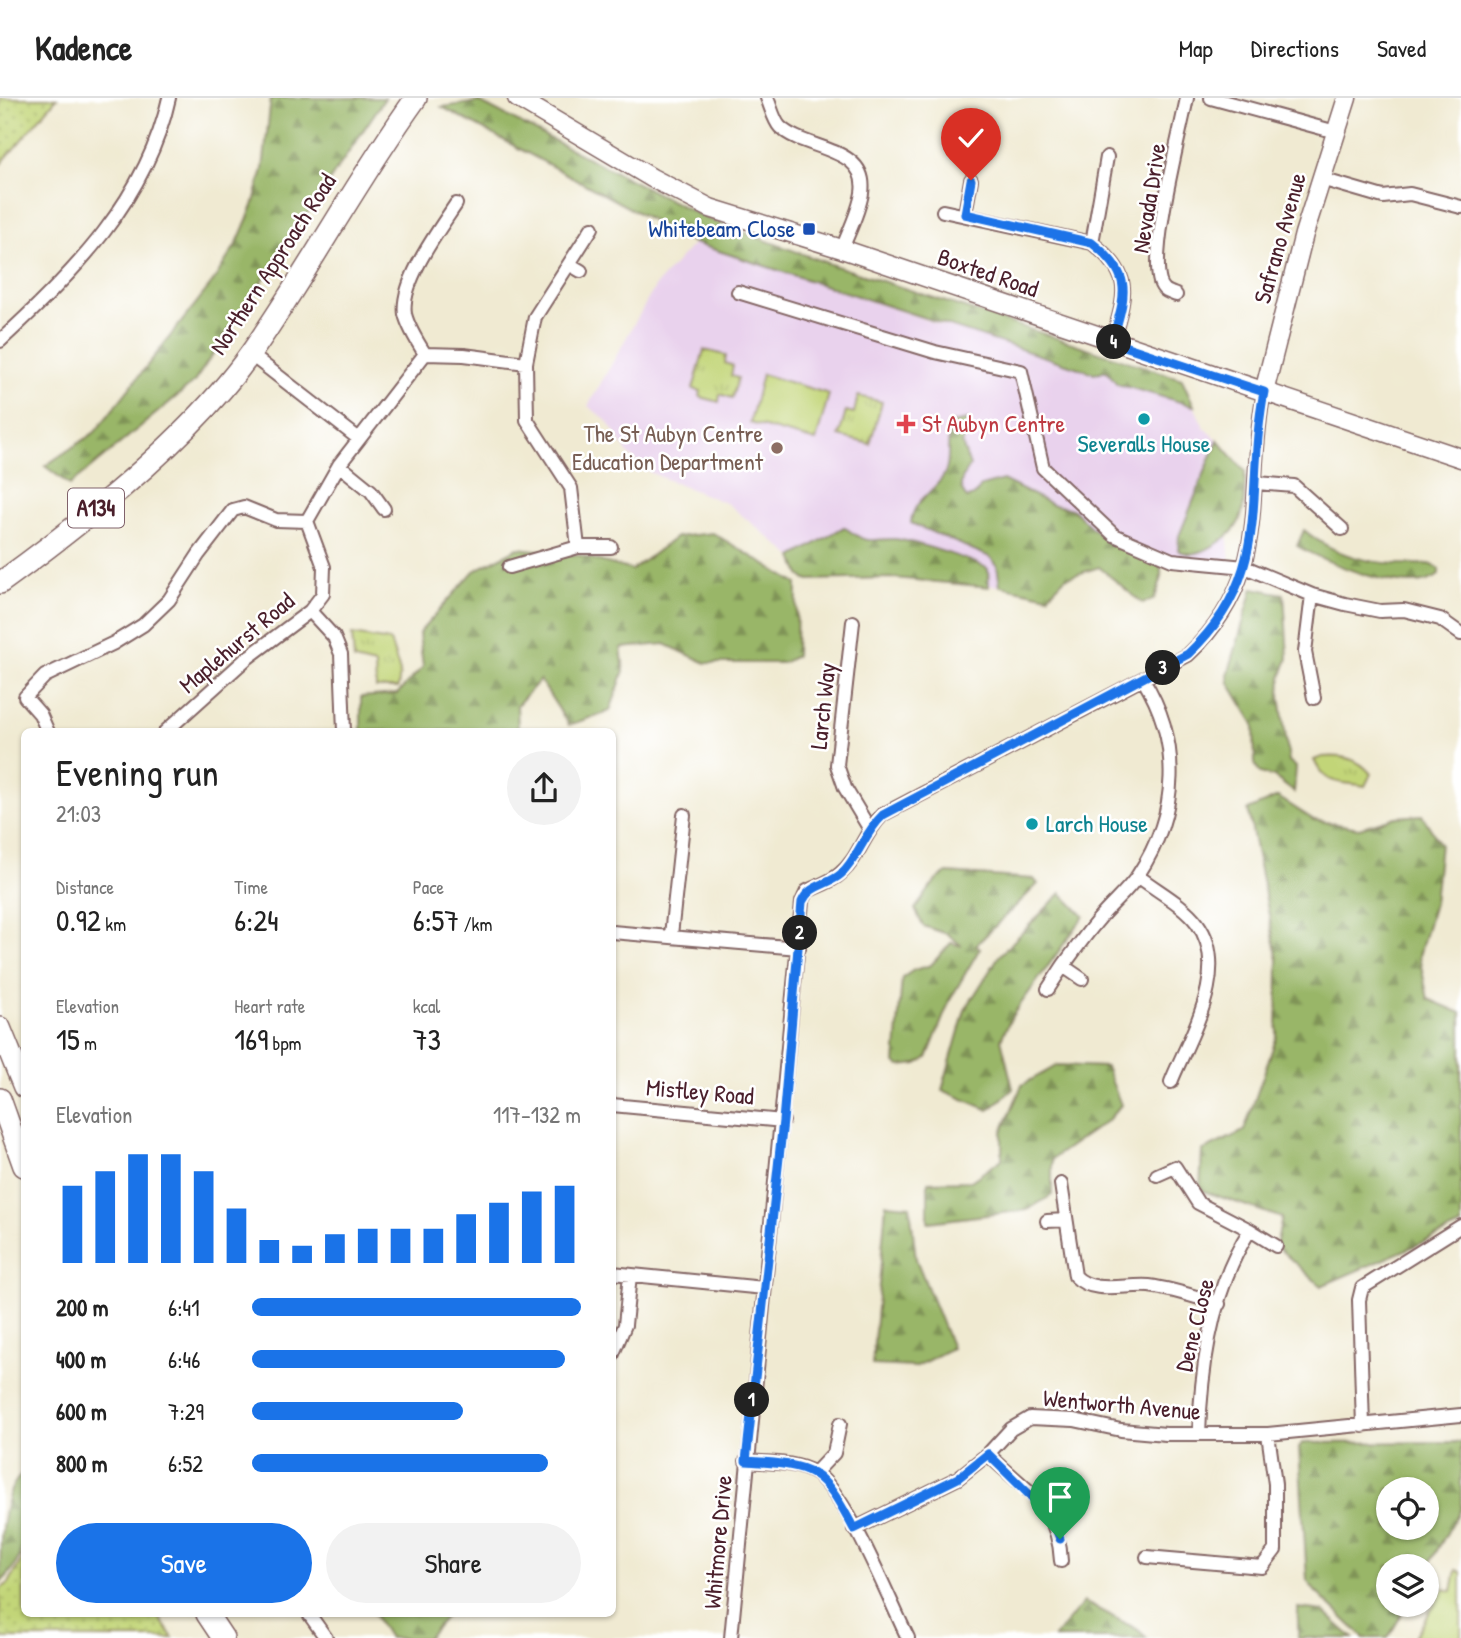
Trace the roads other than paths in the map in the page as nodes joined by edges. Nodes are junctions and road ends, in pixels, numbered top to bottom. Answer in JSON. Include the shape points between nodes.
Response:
{"nodes":[{"id":1,"x":169,"y":98,"type":"edge"},
{"id":2,"x":416,"y":98,"type":"edge"},
{"id":3,"x":517,"y":98,"type":"edge"},
{"id":4,"x":767,"y":98,"type":"edge"},
{"id":5,"x":1187,"y":98,"type":"edge"},
{"id":6,"x":1211,"y":98,"type":"edge"},
{"id":7,"x":1347,"y":98,"type":"edge"},
{"id":8,"x":1336,"y":132,"type":"junction"},
{"id":9,"x":1107,"y":157,"type":"dead end"},
{"id":10,"x":1321,"y":179,"type":"junction"},
{"id":11,"x":971,"y":180,"type":"dead end"},
{"id":12,"x":456,"y":204,"type":"dead end"},
{"id":13,"x":1461,"y":206,"type":"edge"},
{"id":14,"x":943,"y":211,"type":"dead end"},
{"id":15,"x":965,"y":214,"type":"junction"},
{"id":16,"x":592,"y":228,"type":"dead end"},
{"id":17,"x":1092,"y":243,"type":"junction"},
{"id":18,"x":842,"y":249,"type":"junction"},
{"id":19,"x":569,"y":264,"type":"junction"},
{"id":20,"x":581,"y":271,"type":"dead end"},
{"id":21,"x":738,"y":292,"type":"dead end"},
{"id":22,"x":1176,"y":295,"type":"dead end"},
{"id":23,"x":0,"y":341,"type":"edge"},
{"id":24,"x":1112,"y":342,"type":"junction"},
{"id":25,"x":250,"y":354,"type":"junction"},
{"id":26,"x":425,"y":354,"type":"junction"},
{"id":27,"x":526,"y":363,"type":"junction"},
{"id":28,"x":1264,"y":392,"type":"junction"},
{"id":29,"x":359,"y":439,"type":"junction"},
{"id":30,"x":1461,"y":458,"type":"edge"},
{"id":31,"x":339,"y":465,"type":"junction"},
{"id":32,"x":1256,"y":483,"type":"junction"},
{"id":33,"x":384,"y":509,"type":"dead end"},
{"id":34,"x":307,"y":521,"type":"junction"},
{"id":35,"x":1342,"y":529,"type":"dead end"},
{"id":36,"x":578,"y":547,"type":"junction"},
{"id":37,"x":611,"y":547,"type":"dead end"},
{"id":38,"x":1245,"y":566,"type":"junction"},
{"id":39,"x":509,"y":567,"type":"dead end"},
{"id":40,"x":0,"y":583,"type":"edge"},
{"id":41,"x":1312,"y":595,"type":"junction"},
{"id":42,"x":310,"y":611,"type":"junction"},
{"id":43,"x":853,"y":622,"type":"dead end"},
{"id":44,"x":1461,"y":634,"type":"edge"},
{"id":45,"x":1143,"y":679,"type":"junction"},
{"id":46,"x":1314,"y":698,"type":"dead end"},
{"id":47,"x":45,"y":728,"type":"edge"},
{"id":48,"x":169,"y":728,"type":"edge"},
{"id":49,"x":344,"y":728,"type":"edge"},
{"id":50,"x":684,"y":815,"type":"dead end"},
{"id":51,"x":869,"y":828,"type":"junction"},
{"id":52,"x":1138,"y":876,"type":"junction"},
{"id":53,"x":616,"y":932,"type":"edge"},
{"id":54,"x":671,"y":935,"type":"junction"},
{"id":55,"x":799,"y":948,"type":"junction"},
{"id":56,"x":1063,"y":966,"type":"junction"},
{"id":57,"x":1082,"y":979,"type":"dead end"},
{"id":58,"x":1048,"y":989,"type":"dead end"},
{"id":59,"x":0,"y":1028,"type":"edge"},
{"id":60,"x":21,"y":1080,"type":"edge"},
{"id":61,"x":1171,"y":1082,"type":"dead end"},
{"id":62,"x":0,"y":1099,"type":"edge"},
{"id":63,"x":616,"y":1105,"type":"edge"},
{"id":64,"x":783,"y":1121,"type":"junction"},
{"id":65,"x":21,"y":1158,"type":"edge"},
{"id":66,"x":1157,"y":1175,"type":"dead end"},
{"id":67,"x":1061,"y":1184,"type":"dead end"},
{"id":68,"x":1066,"y":1220,"type":"junction"},
{"id":69,"x":1047,"y":1221,"type":"dead end"},
{"id":70,"x":1461,"y":1226,"type":"edge"},
{"id":71,"x":1250,"y":1230,"type":"junction"},
{"id":72,"x":1276,"y":1246,"type":"dead end"},
{"id":73,"x":616,"y":1273,"type":"edge"},
{"id":74,"x":630,"y":1275,"type":"junction"},
{"id":75,"x":764,"y":1288,"type":"junction"},
{"id":76,"x":1219,"y":1304,"type":"junction"},
{"id":77,"x":616,"y":1350,"type":"edge"},
{"id":78,"x":1461,"y":1415,"type":"edge"},
{"id":79,"x":840,"y":1424,"type":"dead end"},
{"id":80,"x":1363,"y":1426,"type":"junction"},
{"id":81,"x":1199,"y":1434,"type":"junction"},
{"id":82,"x":1268,"y":1434,"type":"junction"},
{"id":83,"x":988,"y":1454,"type":"junction"},
{"id":84,"x":746,"y":1461,"type":"junction"},
{"id":85,"x":815,"y":1473,"type":"junction"},
{"id":86,"x":854,"y":1529,"type":"junction"},
{"id":87,"x":1147,"y":1557,"type":"dead end"},
{"id":88,"x":1061,"y":1561,"type":"dead end"},
{"id":89,"x":209,"y":1617,"type":"edge"},
{"id":90,"x":311,"y":1617,"type":"edge"},
{"id":91,"x":223,"y":1638,"type":"edge"},
{"id":92,"x":326,"y":1638,"type":"edge"},
{"id":93,"x":731,"y":1638,"type":"edge"},
{"id":94,"x":908,"y":1638,"type":"edge"}],
"edges":[{"from":1,"to":23,"type":"street","via":[[156,142],[124,204],[58,287]]},
{"from":2,"to":25,"type":"main road","name":"Northern Approach Road","number":"A134"},
{"from":3,"to":18,"type":"street","name":"Boxted Road","via":[[710,208]]},
{"from":4,"to":18,"type":"street","via":[[778,126],[851,160],[860,174],[862,191]]},
{"from":5,"to":22,"type":"street","name":"Nevada Drive","via":[[1158,251],[1160,284],[1165,292]]},
{"from":6,"to":8,"type":"street"},
{"from":7,"to":8,"type":"street","name":"Safrano Avenue"},
{"from":8,"to":10,"type":"street","name":"Safrano Avenue"},
{"from":9,"to":17,"type":"street"},
{"from":10,"to":13,"type":"street","via":[[1383,197],[1410,194]]},
{"from":10,"to":28,"type":"street","name":"Safrano Avenue"},
{"from":11,"to":15,"type":"street"},
{"from":12,"to":26,"type":"street","via":[[424,254],[410,287],[405,313]]},
{"from":14,"to":15,"type":"street"},
{"from":15,"to":17,"type":"street"},
{"from":16,"to":19,"type":"street"},
{"from":17,"to":24,"type":"street","via":[[1118,268],[1125,287]]},
{"from":18,"to":24,"type":"street","name":"Boxted Road"},
{"from":19,"to":20,"type":"street"},
{"from":19,"to":27,"type":"street","via":[[536,317]]},
{"from":21,"to":38,"type":"street","via":[[935,352],[1021,370],[1043,468],[1114,535],[1171,560]]},
{"from":24,"to":28,"type":"street","name":"Boxted Road"},
{"from":25,"to":29,"type":"street"},
{"from":25,"to":40,"type":"main road","name":"Northern Approach Road","number":"A134","via":[[139,472]]},
{"from":26,"to":27,"type":"street"},
{"from":26,"to":29,"type":"street"},
{"from":27,"to":36,"type":"street","via":[[527,420],[571,488]]},
{"from":28,"to":30,"type":"street","name":"Boxted Road"},
{"from":28,"to":32,"type":"street","name":"Whitmore Drive"},
{"from":29,"to":31,"type":"street"},
{"from":31,"to":33,"type":"street","via":[[371,491]]},
{"from":31,"to":34,"type":"street"},
{"from":32,"to":35,"type":"street","via":[[1294,486]]},
{"from":32,"to":38,"type":"street","name":"Whitmore Drive"},
{"from":34,"to":42,"type":"street","name":"Maplehurst Road","via":[[324,567],[323,594]]},
{"from":34,"to":47,"type":"street","via":[[276,520],[244,507],[233,510],[169,600],[143,625],[44,676],[25,697]]},
{"from":36,"to":37,"type":"street"},
{"from":36,"to":39,"type":"street"},
{"from":38,"to":41,"type":"street"},
{"from":38,"to":45,"type":"street","name":"Whitmore Drive","via":[[1229,603],[1206,638],[1188,654]]},
{"from":41,"to":44,"type":"street","via":[[1440,619]]},
{"from":41,"to":46,"type":"street","via":[[1305,652]]},
{"from":42,"to":48,"type":"street","name":"Maplehurst Road","via":[[246,659]]},
{"from":42,"to":49,"type":"street","via":[[334,637],[341,654]]},
{"from":43,"to":51,"type":"street","name":"Larch Way","via":[[837,765]]},
{"from":45,"to":51,"type":"street","name":"Whitmore Drive","via":[[883,815]]},
{"from":45,"to":52,"type":"street","via":[[1158,703],[1167,731],[1172,774],[1165,820]]},
{"from":50,"to":54,"type":"street"},
{"from":51,"to":55,"type":"street","name":"Whitmore Drive","via":[[839,876],[807,891]]},
{"from":52,"to":56,"type":"street"},
{"from":52,"to":61,"type":"street","via":[[1197,923],[1209,951],[1210,976],[1204,1000]]},
{"from":53,"to":54,"type":"street"},
{"from":54,"to":55,"type":"street"},
{"from":55,"to":64,"type":"street","name":"Whitmore Drive"},
{"from":56,"to":57,"type":"street"},
{"from":56,"to":58,"type":"street"},
{"from":59,"to":60,"type":"main road"},
{"from":62,"to":65,"type":"main road"},
{"from":63,"to":64,"type":"street","name":"Mistley Road"},
{"from":64,"to":75,"type":"street","name":"Whitmore Drive"},
{"from":66,"to":71,"type":"street","via":[[1175,1167],[1198,1203]]},
{"from":67,"to":68,"type":"street"},
{"from":68,"to":69,"type":"street"},
{"from":68,"to":76,"type":"street","via":[[1076,1276],[1082,1283],[1149,1286]]},
{"from":70,"to":80,"type":"street","via":[[1362,1288]]},
{"from":71,"to":72,"type":"street"},
{"from":71,"to":76,"type":"street","name":"Dene Close","via":[[1237,1251]]},
{"from":73,"to":74,"type":"street"},
{"from":74,"to":75,"type":"street"},
{"from":74,"to":77,"type":"street","via":[[625,1325]]},
{"from":75,"to":84,"type":"street","name":"Whitmore Drive"},
{"from":76,"to":81,"type":"street","name":"Dene Close","via":[[1201,1380]]},
{"from":78,"to":80,"type":"street","name":"Wentworth Avenue"},
{"from":79,"to":85,"type":"street","via":[[834,1453]]},
{"from":80,"to":82,"type":"street","name":"Wentworth Avenue"},
{"from":81,"to":82,"type":"street","name":"Wentworth Avenue"},
{"from":81,"to":83,"type":"street","name":"Wentworth Avenue","via":[[1121,1430],[1047,1416],[1030,1418],[1011,1429]]},
{"from":82,"to":87,"type":"street","via":[[1275,1484],[1275,1550],[1262,1567]]},
{"from":83,"to":86,"type":"street","name":"Wentworth Avenue","via":[[958,1478]]},
{"from":83,"to":88,"type":"street","via":[[1052,1517]]},
{"from":84,"to":85,"type":"street"},
{"from":84,"to":93,"type":"street","name":"Whitmore Drive"},
{"from":85,"to":86,"type":"street","via":[[834,1491]]},
{"from":86,"to":94,"type":"street"},
{"from":89,"to":91,"type":"main road"},
{"from":90,"to":92,"type":"street"}]}
